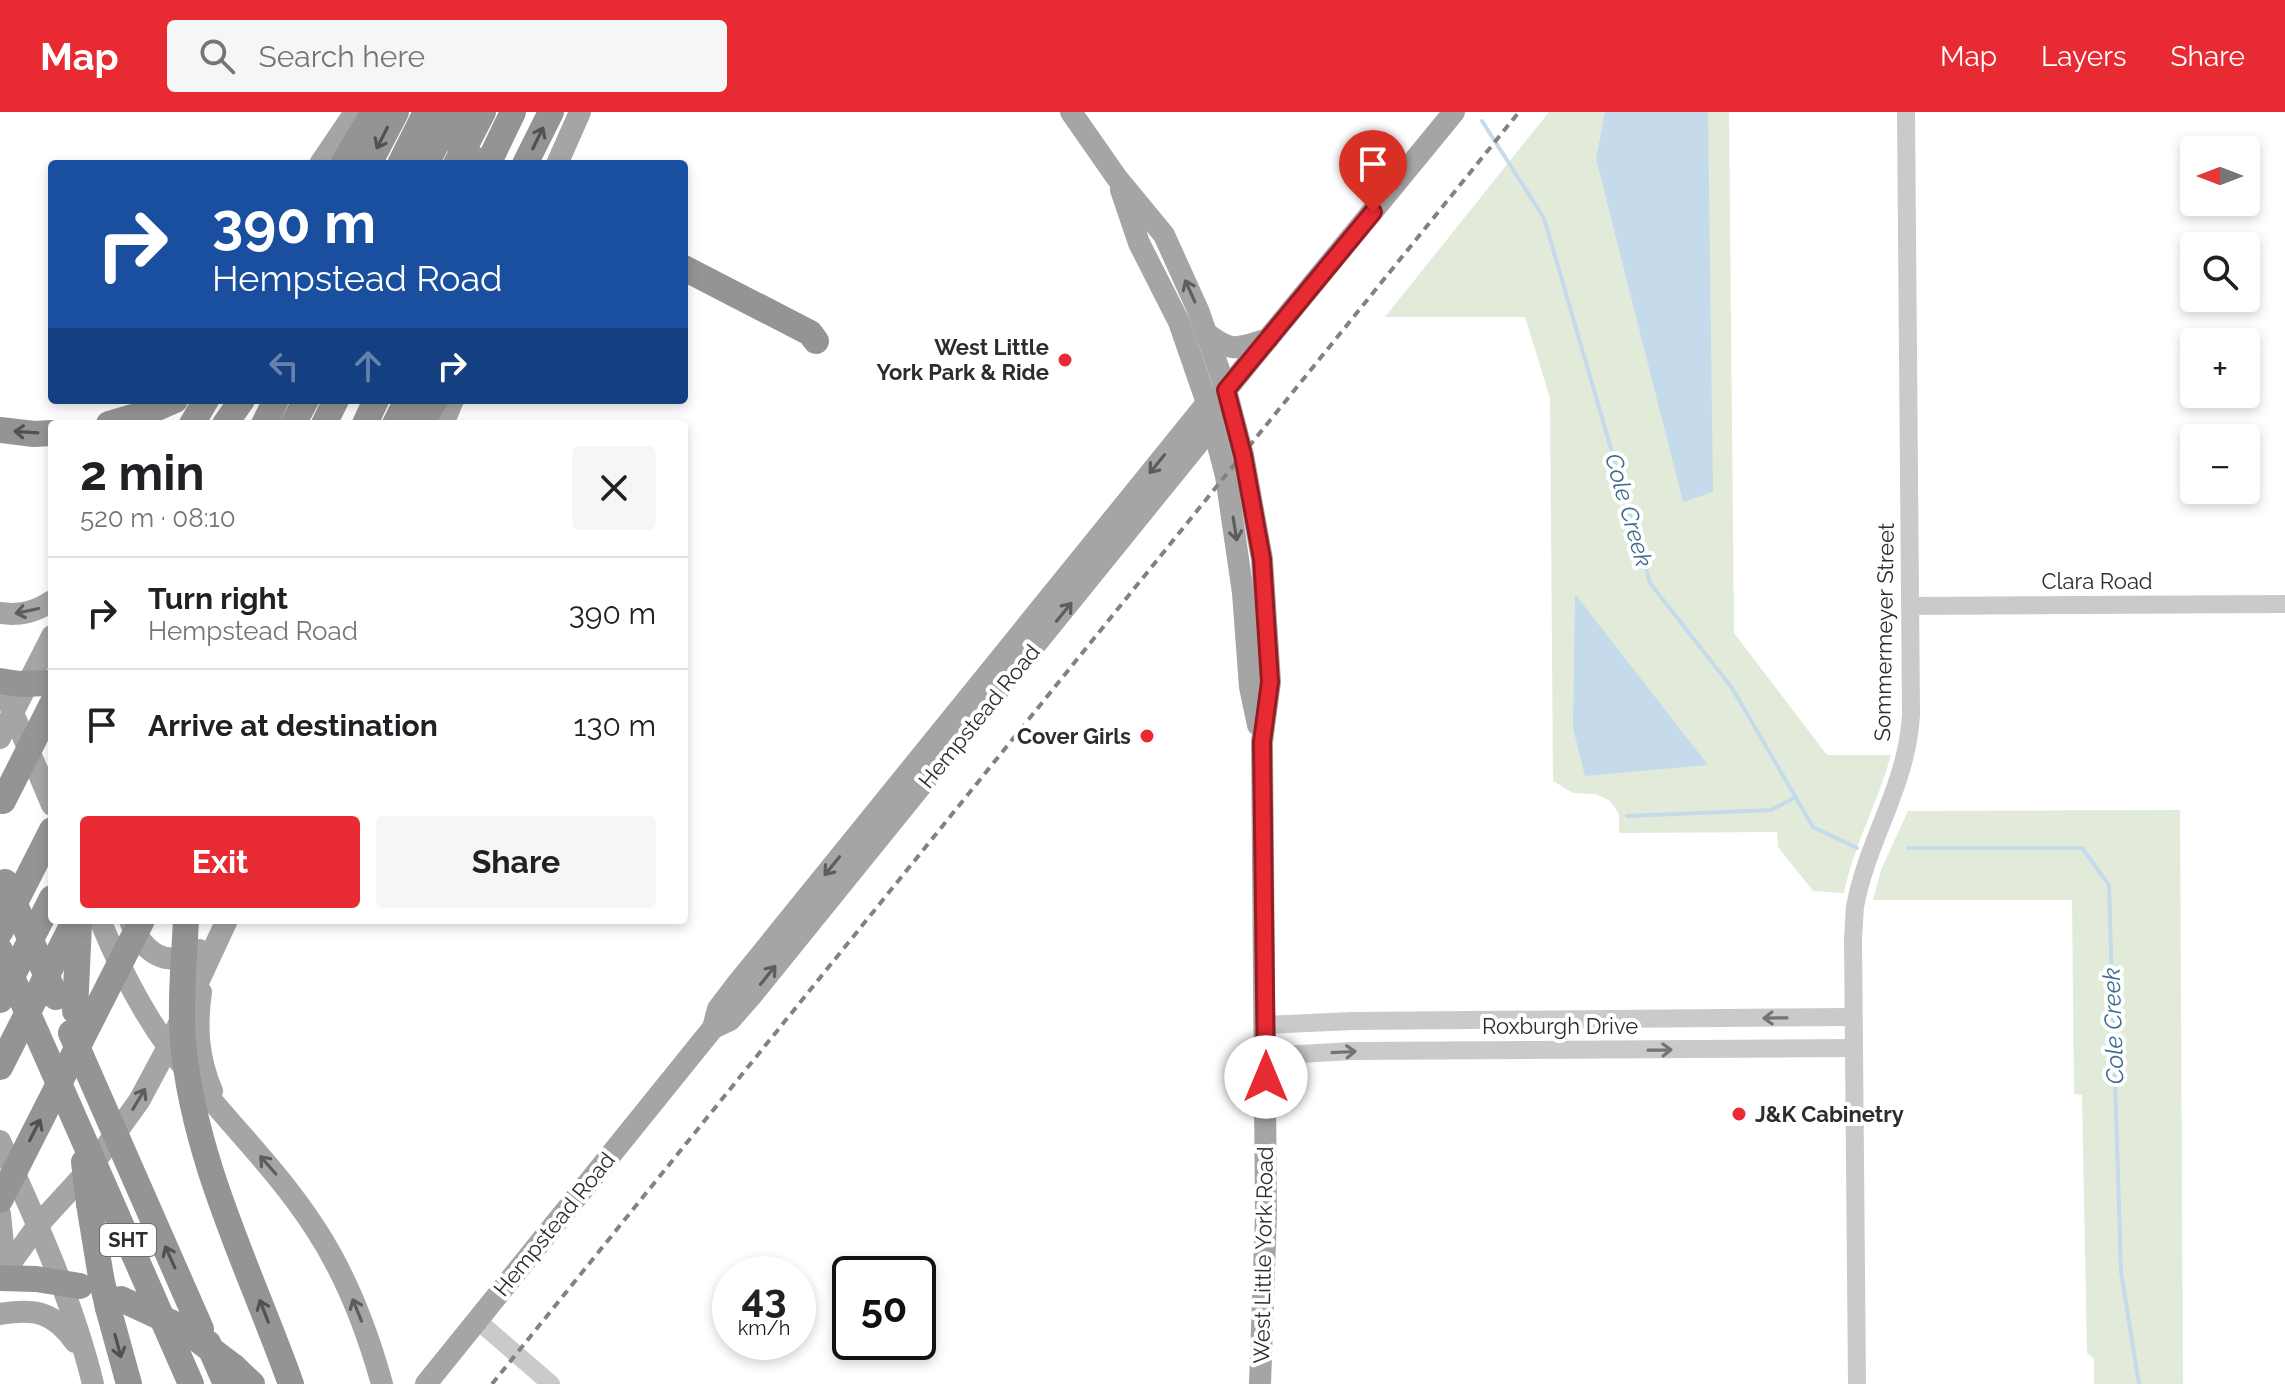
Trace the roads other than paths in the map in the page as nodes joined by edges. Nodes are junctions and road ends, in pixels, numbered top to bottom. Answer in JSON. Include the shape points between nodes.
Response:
{"nodes":[{"id":1,"x":355,"y":112,"type":"edge"},
{"id":2,"x":374,"y":112,"type":"edge"},
{"id":3,"x":396,"y":112,"type":"edge"},
{"id":4,"x":426,"y":112,"type":"edge"},
{"id":5,"x":453,"y":112,"type":"edge"},
{"id":6,"x":462,"y":112,"type":"edge"},
{"id":7,"x":483,"y":112,"type":"edge"},
{"id":8,"x":513,"y":112,"type":"edge"},
{"id":9,"x":551,"y":112,"type":"edge"},
{"id":10,"x":580,"y":112,"type":"edge"},
{"id":11,"x":1071,"y":112,"type":"edge"},
{"id":12,"x":1454,"y":112,"type":"edge"},
{"id":13,"x":1906,"y":112,"type":"edge"},
{"id":14,"x":323,"y":160,"type":"edge"},
{"id":15,"x":345,"y":160,"type":"edge"},
{"id":16,"x":371,"y":160,"type":"edge"},
{"id":17,"x":402,"y":160,"type":"edge"},
{"id":18,"x":428,"y":160,"type":"edge"},
{"id":19,"x":458,"y":160,"type":"edge"},
{"id":20,"x":479,"y":160,"type":"edge"},
{"id":21,"x":488,"y":160,"type":"edge"},
{"id":22,"x":527,"y":160,"type":"edge"},
{"id":23,"x":559,"y":160,"type":"edge"},
{"id":24,"x":1117,"y":178,"type":"junction"},
{"id":25,"x":688,"y":270,"type":"edge"},
{"id":26,"x":688,"y":280,"type":"edge"},
{"id":27,"x":1206,"y":333,"type":"junction"},
{"id":28,"x":1268,"y":339,"type":"junction"},
{"id":29,"x":1226,"y":390,"type":"junction"},
{"id":30,"x":165,"y":404,"type":"edge"},
{"id":31,"x":1210,"y":414,"type":"junction"},
{"id":32,"x":123,"y":420,"type":"edge"},
{"id":33,"x":0,"y":430,"type":"edge"},
{"id":34,"x":48,"y":433,"type":"edge"},
{"id":35,"x":48,"y":604,"type":"edge"},
{"id":36,"x":2285,"y":604,"type":"edge"},
{"id":37,"x":1910,"y":606,"type":"junction"},
{"id":38,"x":0,"y":613,"type":"edge"},
{"id":39,"x":48,"y":643,"type":"edge"},
{"id":40,"x":48,"y":652,"type":"edge"},
{"id":41,"x":0,"y":682,"type":"edge"},
{"id":42,"x":48,"y":683,"type":"edge"},
{"id":43,"x":13,"y":712,"type":"junction"},
{"id":44,"x":48,"y":712,"type":"edge"},
{"id":45,"x":48,"y":721,"type":"edge"},
{"id":46,"x":48,"y":734,"type":"edge"},
{"id":47,"x":0,"y":738,"type":"edge"},
{"id":48,"x":1262,"y":742,"type":"junction"},
{"id":49,"x":48,"y":795,"type":"edge"},
{"id":50,"x":1,"y":804,"type":"edge"},
{"id":51,"x":48,"y":838,"type":"edge"},
{"id":52,"x":0,"y":870,"type":"edge"},
{"id":53,"x":48,"y":906,"type":"edge"},
{"id":54,"x":76,"y":924,"type":"edge"},
{"id":55,"x":78,"y":924,"type":"edge"},
{"id":56,"x":102,"y":924,"type":"edge"},
{"id":57,"x":132,"y":924,"type":"edge"},
{"id":58,"x":140,"y":924,"type":"edge"},
{"id":59,"x":186,"y":924,"type":"edge"},
{"id":60,"x":225,"y":924,"type":"edge"},
{"id":61,"x":0,"y":932,"type":"edge"},
{"id":62,"x":0,"y":950,"type":"edge"},
{"id":63,"x":205,"y":969,"type":"junction"},
{"id":64,"x":0,"y":1000,"type":"edge"},
{"id":65,"x":1853,"y":1017,"type":"junction"},
{"id":66,"x":1442,"y":1020,"type":"junction"},
{"id":67,"x":1608,"y":1020,"type":"junction"},
{"id":68,"x":1266,"y":1025,"type":"junction"},
{"id":69,"x":168,"y":1047,"type":"junction"},
{"id":70,"x":1854,"y":1048,"type":"junction"},
{"id":71,"x":1609,"y":1050,"type":"junction"},
{"id":72,"x":1444,"y":1051,"type":"junction"},
{"id":73,"x":1266,"y":1056,"type":"junction"},
{"id":74,"x":0,"y":1067,"type":"edge"},
{"id":75,"x":220,"y":1111,"type":"junction"},
{"id":76,"x":0,"y":1141,"type":"edge"},
{"id":77,"x":0,"y":1200,"type":"edge"},
{"id":78,"x":0,"y":1214,"type":"edge"},
{"id":79,"x":38,"y":1225,"type":"junction"},
{"id":80,"x":0,"y":1255,"type":"edge"},
{"id":81,"x":0,"y":1278,"type":"edge"},
{"id":82,"x":0,"y":1314,"type":"edge"},
{"id":83,"x":477,"y":1320,"type":"junction"},
{"id":84,"x":86,"y":1356,"type":"junction"},
{"id":85,"x":93,"y":1384,"type":"edge"},
{"id":86,"x":129,"y":1384,"type":"edge"},
{"id":87,"x":191,"y":1384,"type":"edge"},
{"id":88,"x":226,"y":1384,"type":"edge"},
{"id":89,"x":252,"y":1384,"type":"edge"},
{"id":90,"x":291,"y":1384,"type":"edge"},
{"id":91,"x":382,"y":1384,"type":"edge"},
{"id":92,"x":426,"y":1384,"type":"edge"},
{"id":93,"x":551,"y":1384,"type":"edge"},
{"id":94,"x":1260,"y":1384,"type":"edge"},
{"id":95,"x":1857,"y":1384,"type":"edge"}],
"edges":[{"from":1,"to":14,"type":"main road"},
{"from":2,"to":15,"type":"highway"},
{"from":3,"to":16,"type":"highway","one_way":true},
{"from":4,"to":17,"type":"highway"},
{"from":5,"to":18,"type":"highway"},
{"from":6,"to":20,"type":"highway","bridge":true,"via":[[455,140]]},
{"from":7,"to":19,"type":"highway"},
{"from":8,"to":21,"type":"highway"},
{"from":22,"to":9,"type":"highway","one_way":true},
{"from":10,"to":23,"type":"main road"},
{"from":11,"to":24,"type":"main road","name":"West Little York Road"},
{"from":12,"to":28,"type":"main road","name":"Hempstead Road"},
{"from":13,"to":37,"type":"street","name":"Sommermeyer Street"},
{"from":27,"to":24,"type":"main road","name":"West Little York Road","one_way":true,"via":[[1164,235]]},
{"from":24,"to":31,"type":"main road","name":"West Little York Road","via":[[1139,243],[1179,322]]},
{"from":25,"to":26,"type":"highway","via":[[810,333],[816,341]]},
{"from":27,"to":28,"type":"main road","via":[[1228,347]]},
{"from":27,"to":29,"type":"main road","name":"West Little York Road"},
{"from":28,"to":29,"type":"main road","name":"Hempstead Road"},
{"from":29,"to":31,"type":"main road","name":"Hempstead Road"},
{"from":29,"to":48,"type":"main road","name":"West Little York Road","via":[[1262,559],[1270,682]]},
{"from":30,"to":32,"type":"highway","bridge":true},
{"from":31,"to":48,"type":"main road","name":"West Little York Road","one_way":true,"via":[[1238,546],[1250,687]]},
{"from":31,"to":83,"type":"main road","name":"Hempstead Road","via":[[737,984],[718,1009],[713,1028]]},
{"from":34,"to":33,"type":"highway","one_way":true},
{"from":35,"to":38,"type":"main road","one_way":true,"via":[[23,614]]},
{"from":36,"to":37,"type":"street","name":"Clara Road"},
{"from":37,"to":65,"type":"street","name":"Sommermeyer Street","via":[[1910,736],[1855,907]]},
{"from":39,"to":43,"type":"main road"},
{"from":40,"to":46,"type":"main road","via":[[43,704]]},
{"from":41,"to":42,"type":"highway","bridge":true},
{"from":41,"to":43,"type":"main road"},
{"from":43,"to":47,"type":"main road"},
{"from":43,"to":49,"type":"main road"},
{"from":44,"to":50,"type":"highway","bridge":true},
{"from":45,"to":50,"type":"highway","bridge":true},
{"from":48,"to":68,"type":"main road","name":"West Little York Road"},
{"from":51,"to":61,"type":"highway"},
{"from":88,"to":52,"type":"highway","number":"SHT","one_way":true,"bridge":true},
{"from":53,"to":64,"type":"highway","bridge":true},
{"from":54,"to":74,"type":"highway","bridge":true},
{"from":55,"to":86,"type":"highway","one_way":true,"bridge":true,"via":[[80,1128],[101,1277]]},
{"from":56,"to":69,"type":"main road"},
{"from":57,"to":60,"type":"main road","via":[[148,950],[168,960],[198,952]]},
{"from":77,"to":58,"type":"highway","one_way":true,"bridge":true},
{"from":90,"to":59,"type":"highway","one_way":true,"bridge":true,"via":[[211,1176],[193,1104],[183,1041]]},
{"from":60,"to":63,"type":"main road"},
{"from":62,"to":87,"type":"highway","number":"SHT","bridge":true},
{"from":63,"to":69,"type":"main road"},
{"from":63,"to":75,"type":"main road","via":[[198,1038],[203,1070]]},
{"from":65,"to":67,"type":"street","name":"Roxburgh Drive","one_way":true},
{"from":65,"to":70,"type":"street","name":"Sommermeyer Street"},
{"from":66,"to":67,"type":"street","name":"Roxburgh Drive"},
{"from":66,"to":68,"type":"street","name":"Roxburgh Drive"},
{"from":66,"to":72,"type":"street"},
{"from":67,"to":71,"type":"street"},
{"from":68,"to":73,"type":"main road","name":"West Little York Road"},
{"from":69,"to":75,"type":"main road"},
{"from":79,"to":69,"type":"main road","one_way":true,"via":[[116,1134]]},
{"from":71,"to":70,"type":"street","name":"Roxburgh Drive","one_way":true},
{"from":70,"to":95,"type":"street","name":"Sommermeyer Street"},
{"from":71,"to":72,"type":"street","name":"Roxburgh Drive"},
{"from":73,"to":72,"type":"street","name":"Roxburgh Drive","one_way":true},
{"from":73,"to":94,"type":"main road","name":"West Little York Road"},
{"from":91,"to":75,"type":"main road","one_way":true,"via":[[357,1310],[315,1228],[276,1173]]},
{"from":76,"to":79,"type":"main road"},
{"from":78,"to":80,"type":"main road"},
{"from":79,"to":81,"type":"main road"},
{"from":79,"to":84,"type":"main road"},
{"from":81,"to":89,"type":"highway","bridge":true,"via":[[80,1286],[141,1307],[200,1339]]},
{"from":82,"to":84,"type":"main road","via":[[26,1311],[57,1320]]},
{"from":83,"to":92,"type":"main road","name":"Hempstead Road"},
{"from":83,"to":93,"type":"street"},
{"from":84,"to":85,"type":"main road"}]}
